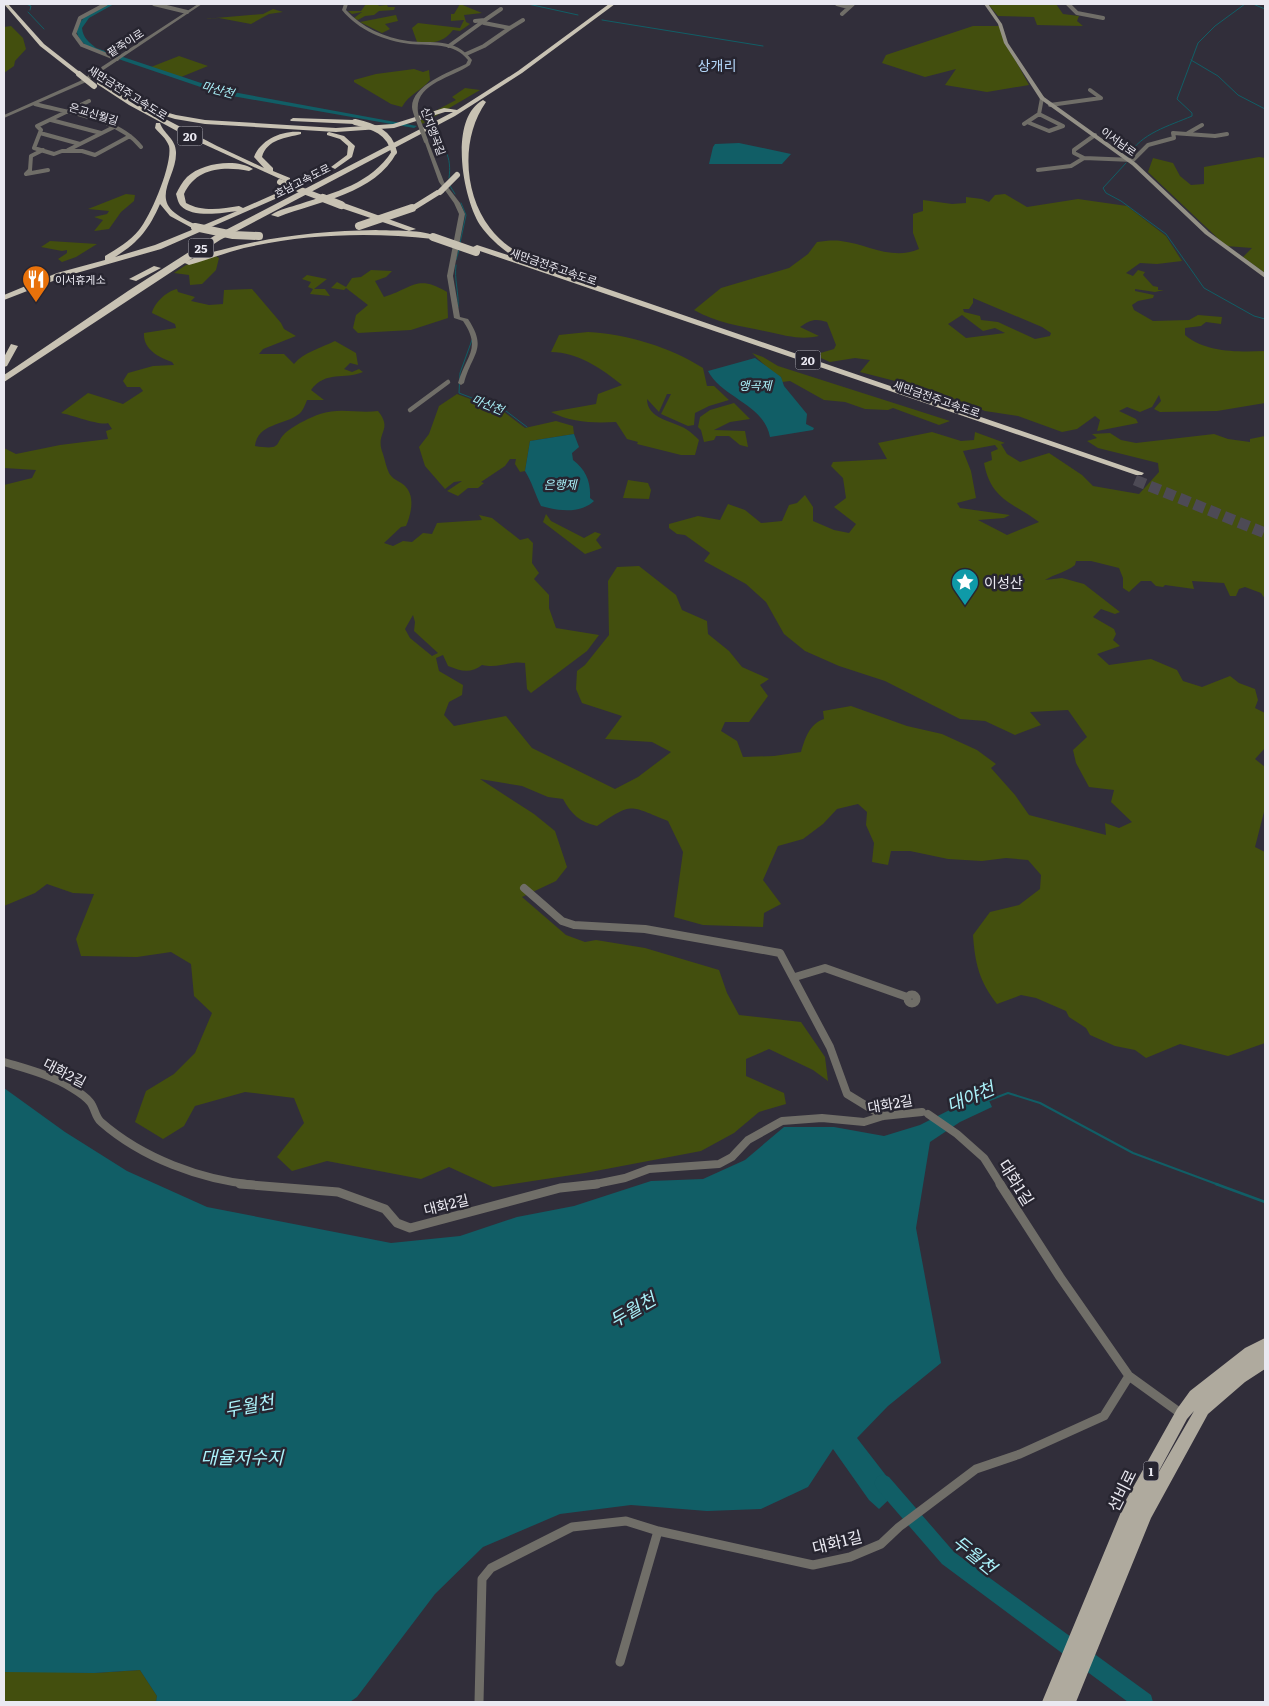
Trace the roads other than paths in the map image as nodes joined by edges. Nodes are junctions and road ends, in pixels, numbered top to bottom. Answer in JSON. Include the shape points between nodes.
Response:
{"nodes":[{"id":1,"x":5,"y":4,"type":"edge"},
{"id":2,"x":12,"y":4,"type":"edge"},
{"id":3,"x":106,"y":4,"type":"edge"},
{"id":4,"x":154,"y":4,"type":"edge"},
{"id":5,"x":200,"y":4,"type":"edge"},
{"id":6,"x":346,"y":4,"type":"edge"},
{"id":7,"x":606,"y":4,"type":"edge"},
{"id":8,"x":612,"y":4,"type":"edge"},
{"id":9,"x":837,"y":4,"type":"edge"},
{"id":10,"x":853,"y":4,"type":"edge"},
{"id":11,"x":986,"y":4,"type":"edge"},
{"id":12,"x":1068,"y":4,"type":"edge"},
{"id":13,"x":848,"y":7,"type":"junction"},
{"id":14,"x":501,"y":9,"type":"dead end"},
{"id":15,"x":187,"y":12,"type":"junction"},
{"id":16,"x":842,"y":14,"type":"dead end"},
{"id":17,"x":1103,"y":18,"type":"dead end"},
{"id":18,"x":523,"y":20,"type":"dead end"},
{"id":19,"x":475,"y":21,"type":"dead end"},
{"id":20,"x":484,"y":22,"type":"junction"},
{"id":21,"x":510,"y":28,"type":"junction"},
{"id":22,"x":449,"y":46,"type":"junction"},
{"id":23,"x":466,"y":54,"type":"junction"},
{"id":24,"x":119,"y":58,"type":"junction"},
{"id":25,"x":81,"y":73,"type":"junction"},
{"id":26,"x":97,"y":85,"type":"junction"},
{"id":27,"x":1090,"y":90,"type":"dead end"},
{"id":28,"x":491,"y":92,"type":"junction"},
{"id":29,"x":1101,"y":92,"type":"dead end"},
{"id":30,"x":1096,"y":94,"type":"junction"},
{"id":31,"x":1070,"y":95,"type":"dead end"},
{"id":32,"x":1042,"y":98,"type":"junction"},
{"id":33,"x":1095,"y":99,"type":"junction"},
{"id":34,"x":89,"y":101,"type":"dead end"},
{"id":35,"x":1079,"y":102,"type":"junction"},
{"id":36,"x":35,"y":104,"type":"junction"},
{"id":37,"x":131,"y":104,"type":"junction"},
{"id":38,"x":1103,"y":104,"type":"dead end"},
{"id":39,"x":1042,"y":106,"type":"junction"},
{"id":40,"x":1051,"y":106,"type":"junction"},
{"id":41,"x":65,"y":113,"type":"junction"},
{"id":42,"x":451,"y":113,"type":"junction"},
{"id":43,"x":1039,"y":114,"type":"junction"},
{"id":44,"x":4,"y":117,"type":"edge"},
{"id":45,"x":420,"y":118,"type":"junction"},
{"id":46,"x":51,"y":120,"type":"junction"},
{"id":47,"x":158,"y":124,"type":"junction"},
{"id":48,"x":225,"y":124,"type":"junction"},
{"id":49,"x":1202,"y":126,"type":"dead end"},
{"id":50,"x":114,"y":127,"type":"junction"},
{"id":51,"x":101,"y":133,"type":"junction"},
{"id":52,"x":1188,"y":133,"type":"junction"},
{"id":53,"x":40,"y":134,"type":"junction"},
{"id":54,"x":1227,"y":134,"type":"dead end"},
{"id":55,"x":1095,"y":135,"type":"junction"},
{"id":56,"x":130,"y":136,"type":"junction"},
{"id":57,"x":80,"y":144,"type":"junction"},
{"id":58,"x":141,"y":147,"type":"dead end"},
{"id":59,"x":43,"y":150,"type":"junction"},
{"id":60,"x":67,"y":151,"type":"junction"},
{"id":61,"x":372,"y":155,"type":"junction"},
{"id":62,"x":465,"y":156,"type":"junction"},
{"id":63,"x":1084,"y":158,"type":"junction"},
{"id":64,"x":1129,"y":160,"type":"junction"},
{"id":65,"x":335,"y":167,"type":"junction"},
{"id":66,"x":48,"y":170,"type":"dead end"},
{"id":67,"x":1038,"y":170,"type":"dead end"},
{"id":68,"x":256,"y":172,"type":"junction"},
{"id":69,"x":274,"y":174,"type":"junction"},
{"id":70,"x":284,"y":181,"type":"junction"},
{"id":71,"x":160,"y":194,"type":"junction"},
{"id":72,"x":277,"y":196,"type":"junction"},
{"id":73,"x":270,"y":218,"type":"junction"},
{"id":74,"x":434,"y":235,"type":"junction"},
{"id":75,"x":207,"y":239,"type":"junction"},
{"id":76,"x":477,"y":249,"type":"junction"},
{"id":77,"x":199,"y":258,"type":"junction"},
{"id":78,"x":539,"y":268,"type":"junction"},
{"id":79,"x":60,"y":275,"type":"junction"},
{"id":80,"x":1265,"y":276,"type":"edge"},
{"id":81,"x":133,"y":279,"type":"dead end"},
{"id":82,"x":4,"y":298,"type":"edge"},
{"id":83,"x":14,"y":346,"type":"dead end"},
{"id":84,"x":4,"y":364,"type":"edge"},
{"id":85,"x":24,"y":366,"type":"junction"},
{"id":86,"x":4,"y":373,"type":"edge"},
{"id":87,"x":4,"y":379,"type":"edge"},
{"id":88,"x":448,"y":382,"type":"dead end"},
{"id":89,"x":461,"y":383,"type":"dead end"},
{"id":90,"x":410,"y":410,"type":"dead end"},
{"id":91,"x":524,"y":888,"type":"dead end"},
{"id":92,"x":795,"y":977,"type":"junction"},
{"id":93,"x":907,"y":997,"type":"dead end"},
{"id":94,"x":4,"y":1062,"type":"edge"},
{"id":95,"x":925,"y":1113,"type":"joint"},
{"id":96,"x":884,"y":1116,"type":"junction"},
{"id":97,"x":1265,"y":1345,"type":"edge"},
{"id":98,"x":1265,"y":1360,"type":"edge"},
{"id":99,"x":1129,"y":1376,"type":"junction"},
{"id":100,"x":1188,"y":1419,"type":"junction"},
{"id":101,"x":658,"y":1531,"type":"junction"},
{"id":102,"x":620,"y":1662,"type":"dead end"},
{"id":103,"x":1068,"y":1678,"type":"junction"},
{"id":104,"x":480,"y":1702,"type":"edge"},
{"id":105,"x":1051,"y":1702,"type":"edge"},
{"id":106,"x":1067,"y":1702,"type":"edge"}],
"edges":[{"from":1,"to":25,"type":"highway","name":"새만금전주고속도로","number":"20","via":[[42,45]]},
{"from":2,"to":25,"type":"highway","name":"새만금전주고속도로","number":"20","via":[[30,26]]},
{"from":3,"to":24,"type":"street","via":[[78,20],[74,34],[82,45]]},
{"from":4,"to":15,"type":"street"},
{"from":5,"to":15,"type":"street","name":"팥죽이로"},
{"from":6,"to":22,"type":"street","via":[[344,10],[350,16],[380,34],[401,41]]},
{"from":7,"to":42,"type":"highway","name":"호남고속도로","number":"25"},
{"from":8,"to":28,"type":"highway","name":"호남고속도로","number":"25"},
{"from":9,"to":13,"type":"street"},
{"from":10,"to":13,"type":"street"},
{"from":11,"to":32,"type":"main road","name":"이서남로","via":[[1000,24],[1015,58]]},
{"from":12,"to":17,"type":"street","via":[[1077,13]]},
{"from":13,"to":16,"type":"street"},
{"from":14,"to":20,"type":"street"},
{"from":15,"to":24,"type":"street","name":"팥죽이로"},
{"from":18,"to":21,"type":"street"},
{"from":19,"to":20,"type":"street"},
{"from":20,"to":21,"type":"street"},
{"from":20,"to":22,"type":"street"},
{"from":21,"to":23,"type":"street"},
{"from":22,"to":23,"type":"street"},
{"from":23,"to":45,"type":"street","name":"신지앵곡길","via":[[470,60],[468,65],[435,80],[416,99],[414,106]]},
{"from":24,"to":36,"type":"street","name":"팥죽이로","via":[[82,82]]},
{"from":25,"to":26,"type":"highway","name":"새만금전주고속도로","number":"20","bridge":true},
{"from":26,"to":37,"type":"highway","name":"새만금전주고속도로","number":"20"},
{"from":26,"to":47,"type":"highway","name":"새만금전주고속도로","number":"20"},
{"from":27,"to":30,"type":"street"},
{"from":28,"to":42,"type":"highway","name":"호남고속도로","number":"25"},
{"from":28,"to":62,"type":"highway","via":[[467,125]]},
{"from":29,"to":30,"type":"street"},
{"from":30,"to":33,"type":"street","via":[[1101,97]]},
{"from":31,"to":35,"type":"street"},
{"from":32,"to":39,"type":"street"},
{"from":32,"to":40,"type":"main road","name":"이서남로"},
{"from":33,"to":35,"type":"street"},
{"from":33,"to":38,"type":"street"},
{"from":34,"to":41,"type":"street"},
{"from":35,"to":40,"type":"street"},
{"from":36,"to":41,"type":"street","name":"은교신월길"},
{"from":36,"to":44,"type":"street","name":"팥죽이로"},
{"from":37,"to":48,"type":"highway","via":[[176,117]]},
{"from":37,"to":69,"type":"highway","name":"새만금전주고속도로","number":"20","via":[[198,140]]},
{"from":39,"to":40,"type":"street"},
{"from":39,"to":43,"type":"street"},
{"from":40,"to":55,"type":"main road","name":"이서남로"},
{"from":41,"to":46,"type":"street"},
{"from":41,"to":50,"type":"street","name":"은교신월길"},
{"from":42,"to":45,"type":"highway","via":[[444,110]]},
{"from":42,"to":61,"type":"highway","name":"호남고속도로","number":"25"},
{"from":43,"to":43,"type":"street","via":[[1063,126],[1049,131],[1025,123]]},
{"from":45,"to":48,"type":"highway","via":[[394,126],[344,130]]},
{"from":45,"to":89,"type":"street","name":"신지앵곡길","bridge":true,"via":[[442,182],[462,214],[450,276],[453,308],[457,318],[465,319],[474,330],[477,339]]},
{"from":46,"to":51,"type":"street"},
{"from":46,"to":53,"type":"street","via":[[37,126]]},
{"from":47,"to":68,"type":"highway","name":"새만금전주고속도로","number":"20"},
{"from":47,"to":71,"type":"highway","via":[[173,152]]},
{"from":48,"to":73,"type":"highway","bridge":true,"via":[[313,120],[355,122],[383,132],[391,142],[394,152],[383,168],[366,180]]},
{"from":49,"to":52,"type":"street"},
{"from":50,"to":51,"type":"street"},
{"from":50,"to":56,"type":"street","name":"은교신월길"},
{"from":51,"to":57,"type":"street"},
{"from":52,"to":54,"type":"street"},
{"from":52,"to":64,"type":"street","via":[[1173,134],[1174,138],[1148,145]]},
{"from":53,"to":57,"type":"street"},
{"from":53,"to":59,"type":"street","via":[[34,148]]},
{"from":55,"to":63,"type":"street","via":[[1074,150]]},
{"from":55,"to":64,"type":"main road","name":"이서남로"},
{"from":56,"to":58,"type":"street","name":"은교신월길"},
{"from":56,"to":60,"type":"street","via":[[95,155]]},
{"from":57,"to":60,"type":"street"},
{"from":59,"to":60,"type":"street","via":[[54,154]]},
{"from":59,"to":66,"type":"street","via":[[32,156],[30,170],[26,174]]},
{"from":61,"to":65,"type":"highway"},
{"from":61,"to":73,"type":"highway"},
{"from":61,"to":75,"type":"highway","name":"호남고속도로","number":"25"},
{"from":61,"to":85,"type":"highway","name":"호남고속도로","number":"25","via":[[195,251]]},
{"from":62,"to":71,"type":"highway","bridge":true,"via":[[457,175],[440,192],[412,208],[359,226],[308,234],[259,236],[195,227],[171,215],[163,206]]},
{"from":62,"to":78,"type":"highway","via":[[472,203],[483,225],[508,250]]},
{"from":63,"to":64,"type":"street"},
{"from":63,"to":67,"type":"street","via":[[1071,166]]},
{"from":64,"to":80,"type":"main road","name":"이서남로","via":[[1206,233]]},
{"from":65,"to":69,"type":"highway","via":[[352,152],[348,141],[330,134],[298,133],[275,139],[259,151],[258,157]]},
{"from":65,"to":72,"type":"highway"},
{"from":68,"to":70,"type":"highway","name":"새만금전주고속도로","number":"20"},
{"from":68,"to":72,"type":"highway","via":[[230,166],[206,169],[185,183],[180,199],[188,208],[213,211],[246,206]]},
{"from":69,"to":70,"type":"highway","name":"새만금전주고속도로","number":"20"},
{"from":70,"to":74,"type":"highway","name":"새만금전주고속도로","number":"20","bridge":true},
{"from":71,"to":79,"type":"highway","via":[[144,228],[123,249],[107,259]]},
{"from":72,"to":79,"type":"highway","via":[[158,247]]},
{"from":73,"to":77,"type":"highway"},
{"from":74,"to":76,"type":"highway","name":"새만금전주고속도로","number":"20","bridge":true},
{"from":74,"to":77,"type":"highway","via":[[384,233],[298,238],[243,245]]},
{"from":75,"to":81,"type":"highway"},
{"from":75,"to":86,"type":"highway","name":"호남고속도로","number":"25"},
{"from":76,"to":78,"type":"highway","name":"새만금전주고속도로","number":"20"},
{"from":76,"to":78,"type":"highway","name":"새만금전주고속도로","number":"20","via":[[1137,477]]},
{"from":77,"to":85,"type":"highway","via":[[156,280]]},
{"from":79,"to":82,"type":"highway"},
{"from":83,"to":84,"type":"highway"},
{"from":85,"to":87,"type":"highway","name":"호남고속도로","number":"25"},
{"from":88,"to":90,"type":"street"},
{"from":91,"to":92,"type":"street","via":[[562,921],[574,926],[646,929],[757,947],[780,953]]},
{"from":92,"to":93,"type":"street","via":[[825,968]]},
{"from":92,"to":96,"type":"street","via":[[830,1047],[847,1094]]},
{"from":94,"to":96,"type":"street","name":"대화2길","via":[[72,1088],[90,1102],[99,1120],[119,1136],[182,1170],[232,1183],[338,1192],[385,1209],[397,1222],[410,1228],[560,1188],[592,1186],[625,1178],[649,1169],[720,1164],[748,1140],[782,1121],[822,1118],[864,1122]]},
{"from":95,"to":96,"type":"street","name":"대화2길"},
{"from":95,"to":99,"type":"street","name":"대화1길","via":[[958,1134],[984,1158],[1060,1277]]},
{"from":97,"to":100,"type":"main road","number":"1","via":[[1196,1396]]},
{"from":98,"to":100,"type":"main road","number":"1"},
{"from":99,"to":100,"type":"street","name":"대화1길"},
{"from":99,"to":101,"type":"street","name":"대화1길","via":[[1104,1416],[976,1470],[881,1544],[850,1557],[813,1565]]},
{"from":100,"to":103,"type":"main road","number":"1"},
{"from":101,"to":102,"type":"street"},
{"from":101,"to":104,"type":"street","name":"대화1길","via":[[626,1521],[572,1527],[491,1568],[482,1579]]},
{"from":103,"to":105,"type":"main road","number":"1"},
{"from":103,"to":106,"type":"main road","number":"1"}]}
